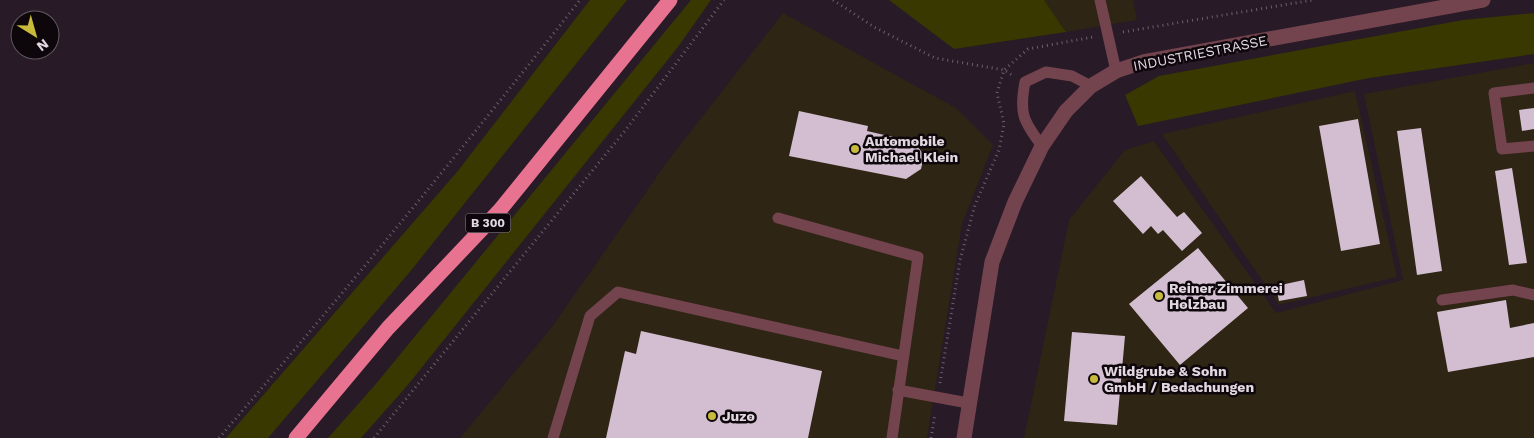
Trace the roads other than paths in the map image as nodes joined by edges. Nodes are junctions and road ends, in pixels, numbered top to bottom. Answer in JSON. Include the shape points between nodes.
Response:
{"nodes":[{"id":1,"x":670,"y":0,"type":"edge"},
{"id":2,"x":1100,"y":0,"type":"edge"},
{"id":3,"x":1483,"y":0,"type":"edge"},
{"id":4,"x":1116,"y":71,"type":"junction"},
{"id":5,"x":1091,"y":86,"type":"junction"},
{"id":6,"x":1534,"y":88,"type":"edge"},
{"id":7,"x":1042,"y":146,"type":"junction"},
{"id":8,"x":1534,"y":146,"type":"edge"},
{"id":9,"x":778,"y":218,"type":"dead end"},
{"id":10,"x":1534,"y":295,"type":"edge"},
{"id":11,"x":1442,"y":300,"type":"dead end"},
{"id":12,"x":903,"y":356,"type":"junction"},
{"id":13,"x":898,"y":390,"type":"junction"},
{"id":14,"x":968,"y":403,"type":"junction"},
{"id":15,"x":296,"y":438,"type":"edge"},
{"id":16,"x":553,"y":438,"type":"edge"},
{"id":17,"x":892,"y":438,"type":"edge"},
{"id":18,"x":964,"y":438,"type":"edge"}],
"edges":[{"from":1,"to":15,"type":"highway","number":"B 300","via":[[500,210],[388,328]]},
{"from":2,"to":4,"type":"lane"},
{"from":3,"to":4,"type":"street","name":"INDUSTRIESTRASSE","via":[[1143,62]]},
{"from":4,"to":5,"type":"street","name":"INDUSTRIESTRASSE"},
{"from":5,"to":7,"type":"street","name":"INDUSTRIESTRASSE","via":[[1066,111]]},
{"from":5,"to":7,"type":"lane","via":[[1072,76],[1046,72],[1025,82],[1020,104],[1028,127]]},
{"from":6,"to":8,"type":"lane","via":[[1494,93],[1502,149]]},
{"from":7,"to":14,"type":"street","name":"INDUSTRIESTRASSE","via":[[1015,202],[992,262]]},
{"from":9,"to":12,"type":"lane","via":[[918,257]]},
{"from":10,"to":11,"type":"lane","via":[[1513,290]]},
{"from":12,"to":13,"type":"lane"},
{"from":12,"to":16,"type":"lane","via":[[618,292],[590,316]]},
{"from":13,"to":14,"type":"lane"},
{"from":13,"to":17,"type":"lane"},
{"from":14,"to":18,"type":"street","name":"INDUSTRIESTRASSE"}]}
